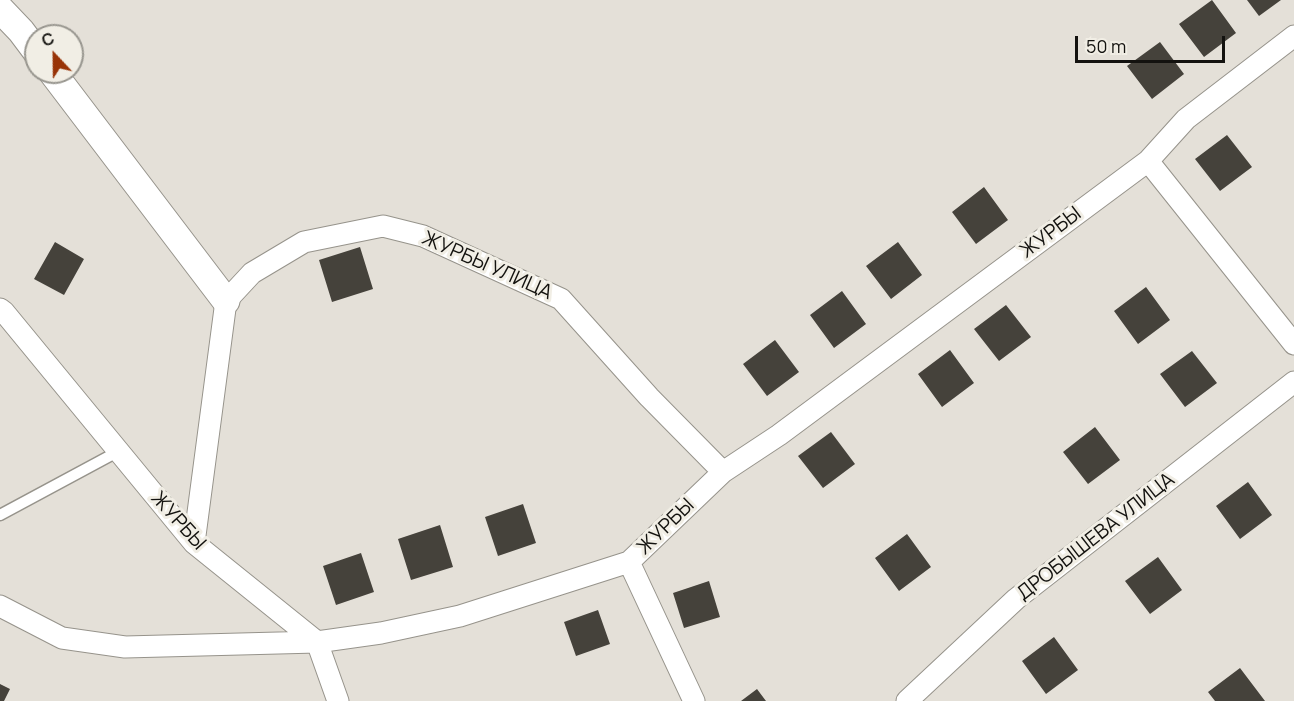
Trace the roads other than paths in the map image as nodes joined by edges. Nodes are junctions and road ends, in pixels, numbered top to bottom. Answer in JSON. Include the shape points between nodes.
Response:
{"nodes":[{"id":1,"x":0,"y":9,"type":"edge"},
{"id":2,"x":24,"y":35,"type":"edge"},
{"id":3,"x":1294,"y":36,"type":"edge"},
{"id":4,"x":61,"y":84,"type":"edge"},
{"id":5,"x":1148,"y":161,"type":"junction"},
{"id":6,"x":226,"y":301,"type":"junction"},
{"id":7,"x":0,"y":309,"type":"edge"},
{"id":8,"x":1294,"y":344,"type":"edge"},
{"id":9,"x":1292,"y":388,"type":"edge"},
{"id":10,"x":119,"y":451,"type":"junction"},
{"id":11,"x":723,"y":472,"type":"junction"},
{"id":12,"x":0,"y":515,"type":"edge"},
{"id":13,"x":194,"y":543,"type":"junction"},
{"id":14,"x":629,"y":562,"type":"junction"},
{"id":15,"x":0,"y":606,"type":"edge"},
{"id":16,"x":317,"y":642,"type":"junction"},
{"id":17,"x":338,"y":701,"type":"edge"},
{"id":18,"x":694,"y":701,"type":"edge"},
{"id":19,"x":907,"y":701,"type":"edge"}],
"edges":[{"from":1,"to":2,"type":"street"},
{"from":3,"to":5,"type":"street","name":"ЖУРБЫ","via":[[1186,119]]},
{"from":4,"to":6,"type":"street"},
{"from":5,"to":8,"type":"street"},
{"from":5,"to":11,"type":"street","name":"ЖУРБЫ","via":[[779,435]]},
{"from":6,"to":11,"type":"street","name":"ЖУРБЫ УЛИЦА","via":[[252,273],[304,242],[383,226],[423,236],[561,299]]},
{"from":6,"to":13,"type":"street"},
{"from":7,"to":10,"type":"street","name":"ЖУРБЫ"},
{"from":9,"to":19,"type":"street","name":"ДРОБЫШЕВА УЛИЦА","via":[[1016,599]]},
{"from":10,"to":12,"type":"lane"},
{"from":10,"to":13,"type":"street","name":"ЖУРБЫ"},
{"from":11,"to":14,"type":"street","name":"ЖУРБЫ"},
{"from":13,"to":16,"type":"street","name":"ЖУРБЫ"},
{"from":14,"to":16,"type":"street","name":"ЖУРБЫ","via":[[460,616]]},
{"from":14,"to":18,"type":"street"},
{"from":15,"to":16,"type":"street","via":[[62,638],[125,646]]},
{"from":16,"to":17,"type":"street"}]}
